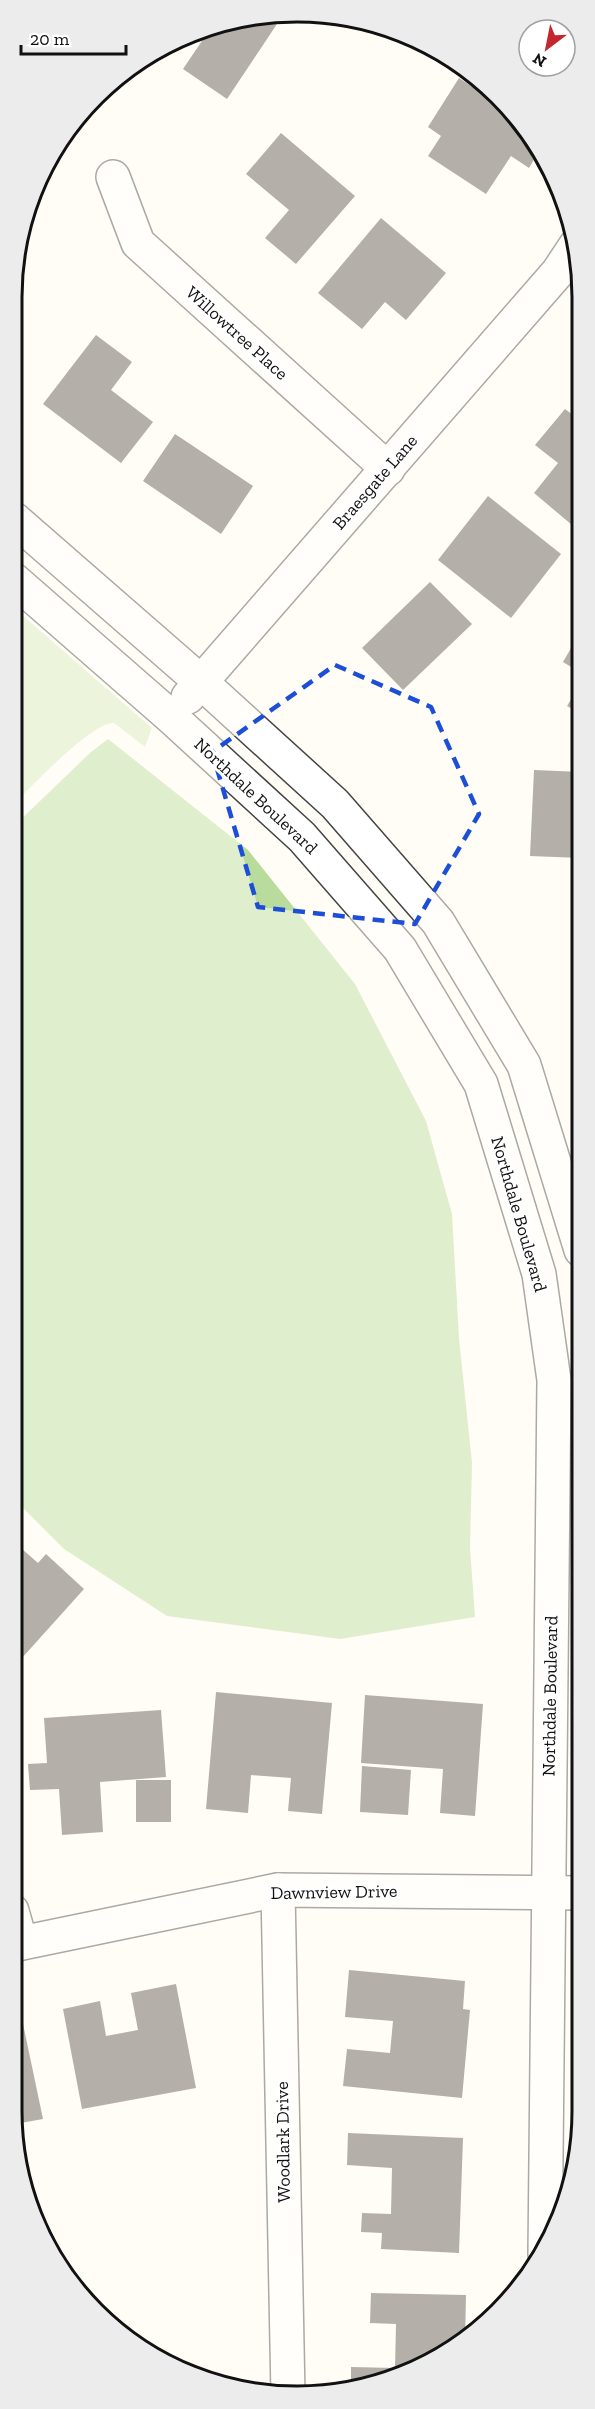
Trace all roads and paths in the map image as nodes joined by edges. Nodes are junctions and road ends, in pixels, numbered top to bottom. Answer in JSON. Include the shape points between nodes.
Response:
{"nodes":[{"id":1,"x":113,"y":177,"type":"dead end"},
{"id":2,"x":569,"y":256,"type":"edge"},
{"id":3,"x":387,"y":469,"type":"junction"},
{"id":4,"x":22,"y":526,"type":"edge"},
{"id":5,"x":22,"y":587,"type":"edge"},
{"id":6,"x":201,"y":682,"type":"junction"},
{"id":7,"x":171,"y":717,"type":"junction"},
{"id":8,"x":572,"y":1224,"type":"edge"},
{"id":9,"x":278,"y":1890,"type":"junction"},
{"id":10,"x":547,"y":1893,"type":"junction"},
{"id":11,"x":572,"y":1893,"type":"edge"},
{"id":12,"x":22,"y":1943,"type":"edge"},
{"id":13,"x":545,"y":2231,"type":"edge"},
{"id":14,"x":288,"y":2386,"type":"edge"}],
"edges":[{"from":1,"to":3,"type":"street","name":"Willowtree Place","via":[[138,243]]},
{"from":2,"to":3,"type":"street","name":"Braesgate Lane"},
{"from":3,"to":6,"type":"street","name":"Braesgate Lane"},
{"from":4,"to":6,"type":"street"},
{"from":5,"to":7,"type":"street","name":"Northdale Boulevard"},
{"from":6,"to":7,"type":"street","name":"Braesgate Lane"},
{"from":6,"to":8,"type":"street","via":[[335,804],[438,922],[524,1065]]},
{"from":7,"to":10,"type":"street","name":"Northdale Boulevard","via":[[302,837],[400,949],[481,1084],[539,1274],[554,1380]]},
{"from":9,"to":10,"type":"street","name":"Dawnview Drive"},
{"from":9,"to":12,"type":"street","name":"Dawnview Drive"},
{"from":9,"to":14,"type":"street","name":"Woodlark Drive"},
{"from":10,"to":11,"type":"street","name":"Dawnview Drive"},
{"from":10,"to":13,"type":"street","name":"Northdale Boulevard"}]}
